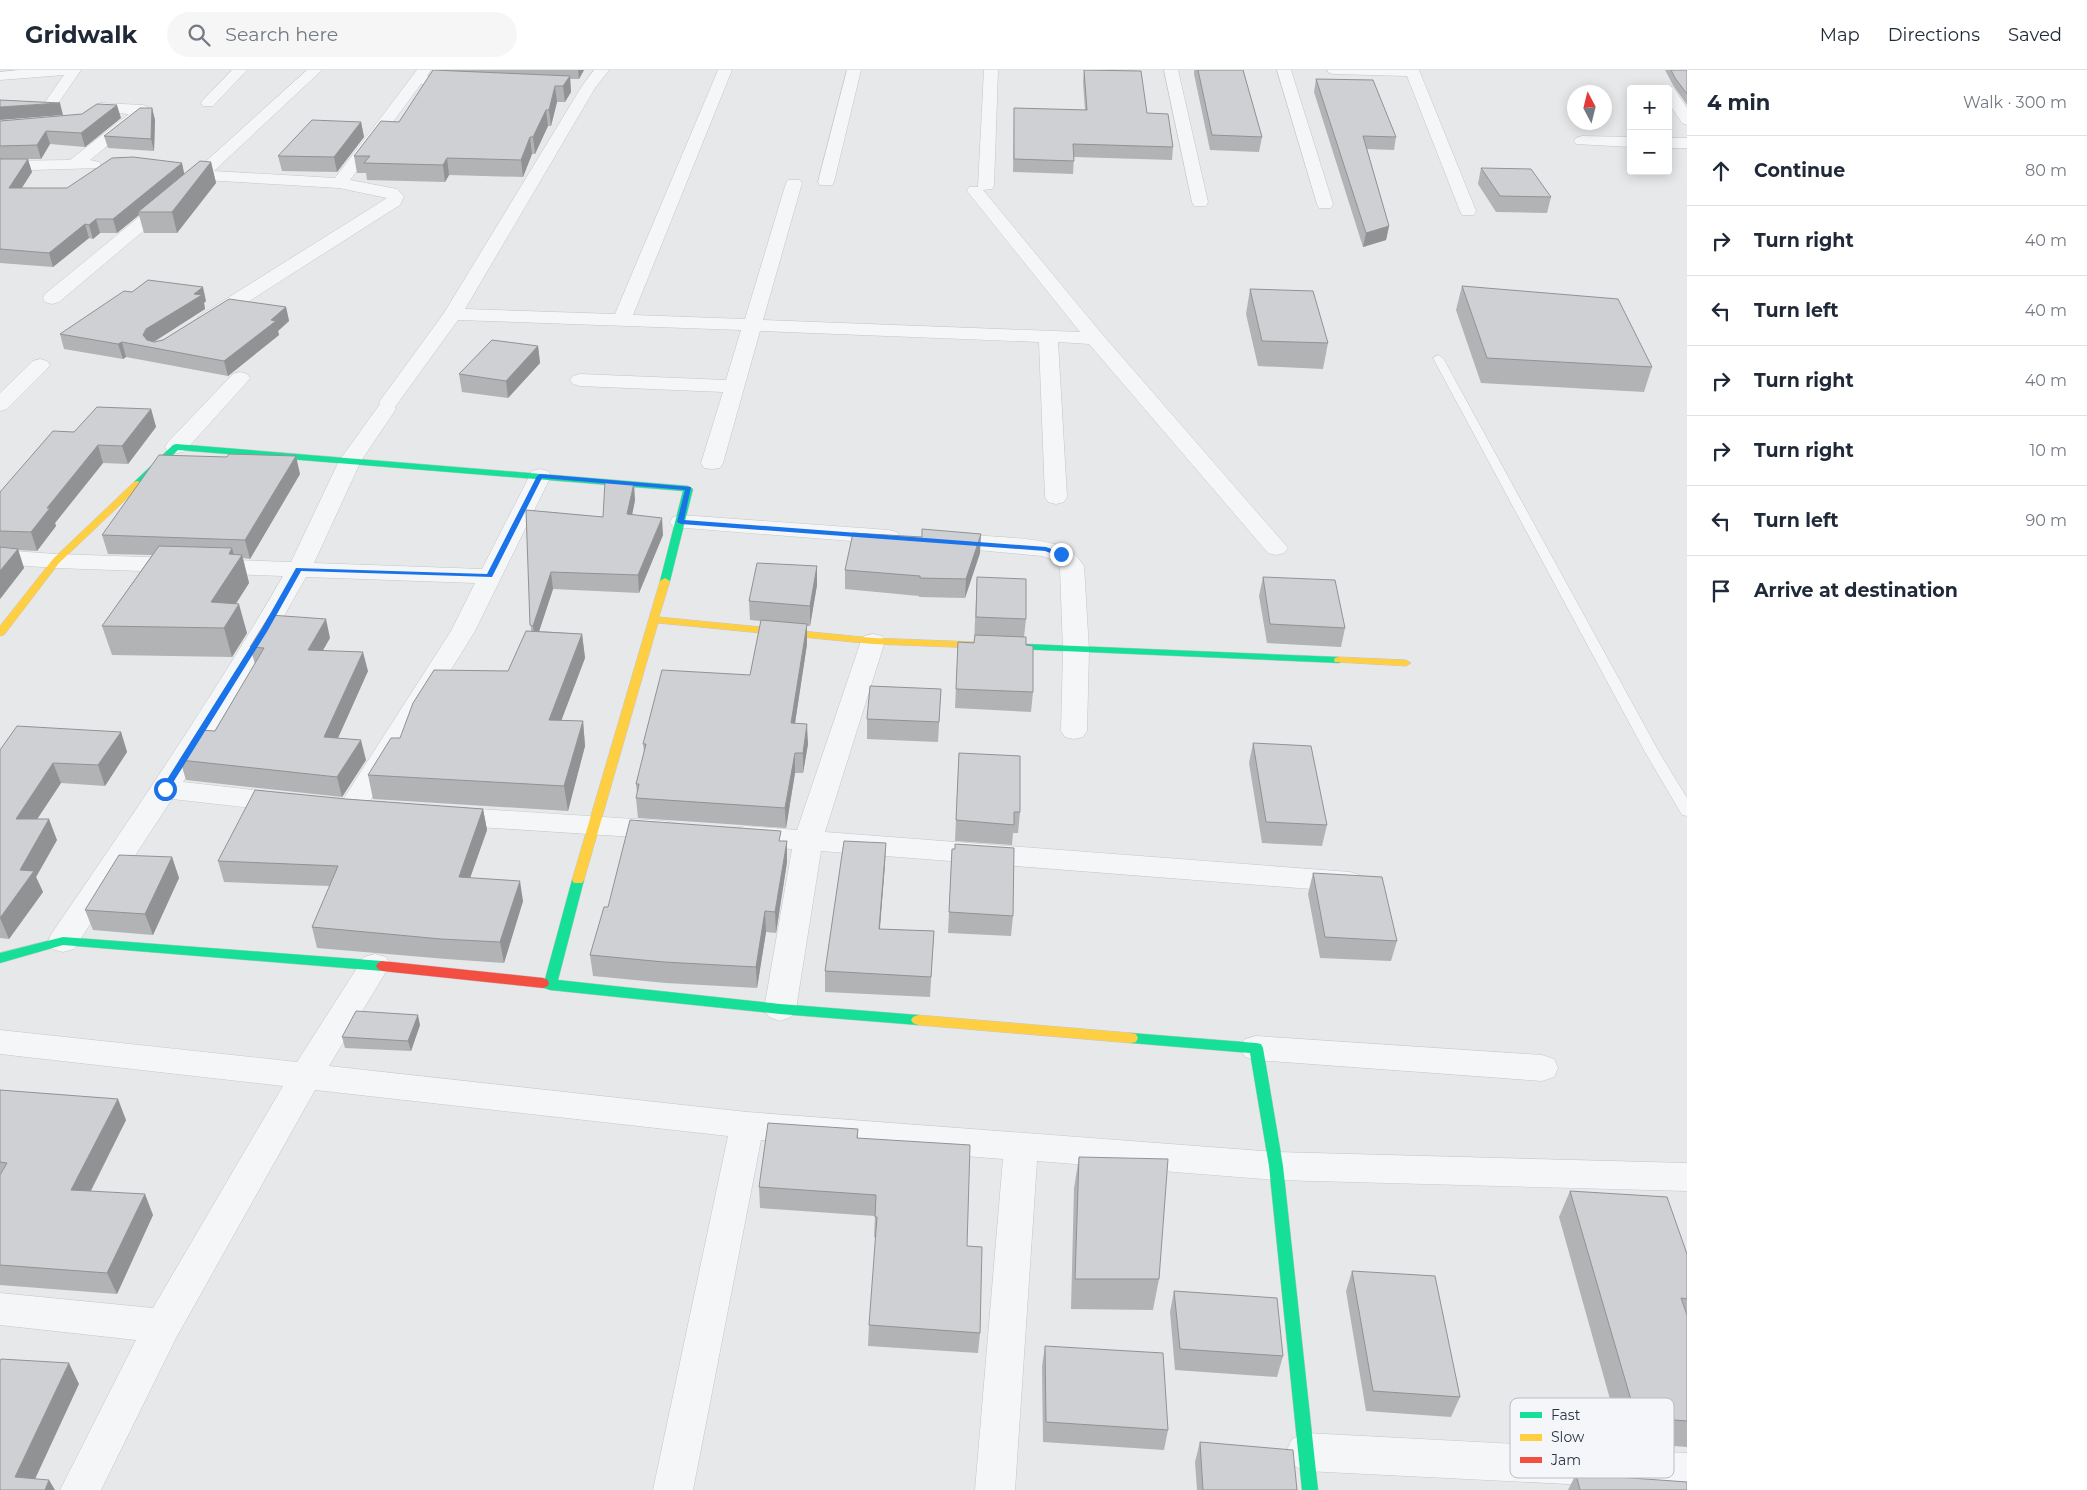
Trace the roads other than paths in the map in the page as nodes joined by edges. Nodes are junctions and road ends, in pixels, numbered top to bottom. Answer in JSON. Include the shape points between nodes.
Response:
{"nodes":[{"id":1,"x":68,"y":70,"type":"edge"},
{"id":2,"x":74,"y":70,"type":"edge"},
{"id":3,"x":240,"y":70,"type":"edge"},
{"id":4,"x":315,"y":70,"type":"edge"},
{"id":5,"x":602,"y":70,"type":"edge"},
{"id":6,"x":726,"y":70,"type":"edge"},
{"id":7,"x":854,"y":70,"type":"edge"},
{"id":8,"x":991,"y":70,"type":"edge"},
{"id":9,"x":1171,"y":70,"type":"edge"},
{"id":10,"x":1284,"y":70,"type":"edge"},
{"id":11,"x":1334,"y":70,"type":"edge"},
{"id":12,"x":1412,"y":71,"type":"edge"},
{"id":13,"x":421,"y":75,"type":"edge"},
{"id":14,"x":0,"y":76,"type":"edge"},
{"id":15,"x":477,"y":82,"type":"edge"},
{"id":16,"x":571,"y":86,"type":"edge"},
{"id":17,"x":590,"y":86,"type":"junction"},
{"id":18,"x":1672,"y":95,"type":"edge"},
{"id":19,"x":52,"y":102,"type":"edge"},
{"id":20,"x":208,"y":103,"type":"dead end"},
{"id":21,"x":1687,"y":120,"type":"edge"},
{"id":22,"x":76,"y":121,"type":"edge"},
{"id":23,"x":1582,"y":141,"type":"dead end"},
{"id":24,"x":1627,"y":142,"type":"edge"},
{"id":25,"x":1672,"y":143,"type":"edge"},
{"id":26,"x":1687,"y":143,"type":"edge"},
{"id":27,"x":75,"y":164,"type":"junction"},
{"id":28,"x":0,"y":166,"type":"edge"},
{"id":29,"x":112,"y":166,"type":"edge"},
{"id":30,"x":200,"y":175,"type":"junction"},
{"id":31,"x":826,"y":182,"type":"dead end"},
{"id":32,"x":339,"y":183,"type":"junction"},
{"id":33,"x":794,"y":184,"type":"dead end"},
{"id":34,"x":1200,"y":202,"type":"dead end"},
{"id":35,"x":1325,"y":204,"type":"dead end"},
{"id":36,"x":1468,"y":211,"type":"dead end"},
{"id":37,"x":52,"y":298,"type":"dead end"},
{"id":38,"x":453,"y":314,"type":"junction"},
{"id":39,"x":622,"y":320,"type":"junction"},
{"id":40,"x":753,"y":325,"type":"junction"},
{"id":41,"x":193,"y":328,"type":"edge"},
{"id":42,"x":1048,"y":336,"type":"junction"},
{"id":43,"x":1095,"y":338,"type":"junction"},
{"id":44,"x":1438,"y":358,"type":"dead end"},
{"id":45,"x":40,"y":366,"type":"dead end"},
{"id":46,"x":240,"y":378,"type":"dead end"},
{"id":47,"x":580,"y":380,"type":"dead end"},
{"id":48,"x":735,"y":386,"type":"junction"},
{"id":49,"x":0,"y":406,"type":"edge"},
{"id":50,"x":176,"y":447,"type":"junction"},
{"id":51,"x":350,"y":461,"type":"junction"},
{"id":52,"x":712,"y":463,"type":"dead end"},
{"id":53,"x":540,"y":476,"type":"junction"},
{"id":54,"x":1056,"y":497,"type":"dead end"},
{"id":55,"x":681,"y":522,"type":"junction"},
{"id":56,"x":1276,"y":548,"type":"dead end"},
{"id":57,"x":0,"y":557,"type":"edge"},
{"id":58,"x":56,"y":561,"type":"junction"},
{"id":59,"x":298,"y":569,"type":"junction"},
{"id":60,"x":490,"y":576,"type":"junction"},
{"id":61,"x":655,"y":620,"type":"junction"},
{"id":62,"x":0,"y":633,"type":"edge"},
{"id":63,"x":873,"y":641,"type":"junction"},
{"id":64,"x":1076,"y":650,"type":"junction"},
{"id":65,"x":1406,"y":664,"type":"dead end"},
{"id":66,"x":1074,"y":731,"type":"dead end"},
{"id":67,"x":165,"y":789,"type":"junction"},
{"id":68,"x":352,"y":809,"type":"junction"},
{"id":69,"x":380,"y":811,"type":"edge"},
{"id":70,"x":1687,"y":811,"type":"edge"},
{"id":71,"x":419,"y":814,"type":"edge"},
{"id":72,"x":593,"y":825,"type":"junction"},
{"id":73,"x":691,"y":832,"type":"edge"},
{"id":74,"x":720,"y":834,"type":"edge"},
{"id":75,"x":808,"y":840,"type":"junction"},
{"id":76,"x":1373,"y":884,"type":"edge"},
{"id":77,"x":63,"y":941,"type":"junction"},
{"id":78,"x":0,"y":958,"type":"edge"},
{"id":79,"x":375,"y":965,"type":"junction"},
{"id":80,"x":550,"y":985,"type":"junction"},
{"id":81,"x":780,"y":1009,"type":"junction"},
{"id":82,"x":0,"y":1042,"type":"edge"},
{"id":83,"x":1256,"y":1048,"type":"junction"},
{"id":84,"x":1542,"y":1068,"type":"dead end"},
{"id":85,"x":305,"y":1077,"type":"junction"},
{"id":86,"x":747,"y":1125,"type":"junction"},
{"id":87,"x":1021,"y":1146,"type":"junction"},
{"id":88,"x":1276,"y":1166,"type":"junction"},
{"id":89,"x":1687,"y":1177,"type":"edge"},
{"id":90,"x":0,"y":1309,"type":"edge"},
{"id":91,"x":163,"y":1326,"type":"junction"},
{"id":92,"x":1306,"y":1452,"type":"junction"},
{"id":93,"x":1510,"y":1463,"type":"edge"},
{"id":94,"x":1674,"y":1471,"type":"edge"},
{"id":95,"x":1687,"y":1472,"type":"edge"},
{"id":96,"x":80,"y":1490,"type":"edge"},
{"id":97,"x":673,"y":1490,"type":"edge"},
{"id":98,"x":994,"y":1490,"type":"edge"},
{"id":99,"x":1310,"y":1490,"type":"edge"}],
"edges":[{"from":1,"to":14,"type":"street"},
{"from":2,"to":19,"type":"street"},
{"from":3,"to":20,"type":"street"},
{"from":4,"to":30,"type":"street"},
{"from":5,"to":17,"type":"street"},
{"from":6,"to":39,"type":"street"},
{"from":7,"to":31,"type":"street"},
{"from":8,"to":43,"type":"street","via":[[980,188]]},
{"from":9,"to":34,"type":"street"},
{"from":10,"to":35,"type":"street"},
{"from":11,"to":12,"type":"street"},
{"from":12,"to":36,"type":"street"},
{"from":13,"to":15,"type":"street"},
{"from":13,"to":32,"type":"street"},
{"from":16,"to":17,"type":"street"},
{"from":17,"to":38,"type":"street"},
{"from":18,"to":21,"type":"street"},
{"from":22,"to":27,"type":"street","via":[[85,120],[102,107],[143,110]]},
{"from":23,"to":24,"type":"street"},
{"from":25,"to":26,"type":"street"},
{"from":27,"to":28,"type":"street"},
{"from":27,"to":29,"type":"street"},
{"from":30,"to":32,"type":"street"},
{"from":30,"to":37,"type":"street"},
{"from":32,"to":41,"type":"street","via":[[396,196],[394,201]]},
{"from":33,"to":40,"type":"street"},
{"from":38,"to":39,"type":"street"},
{"from":38,"to":51,"type":"street"},
{"from":39,"to":40,"type":"street"},
{"from":40,"to":42,"type":"street"},
{"from":40,"to":48,"type":"street"},
{"from":42,"to":43,"type":"street"},
{"from":42,"to":54,"type":"street"},
{"from":43,"to":56,"type":"street"},
{"from":44,"to":70,"type":"lane"},
{"from":45,"to":49,"type":"street"},
{"from":46,"to":50,"type":"street"},
{"from":47,"to":48,"type":"street"},
{"from":48,"to":52,"type":"street"},
{"from":50,"to":51,"type":"street"},
{"from":50,"to":58,"type":"street"},
{"from":51,"to":53,"type":"street"},
{"from":51,"to":59,"type":"street"},
{"from":53,"to":55,"type":"street","via":[[688,489]]},
{"from":53,"to":60,"type":"street"},
{"from":55,"to":61,"type":"street"},
{"from":55,"to":64,"type":"street","via":[[1046,549],[1061,554],[1072,566]]},
{"from":57,"to":58,"type":"street"},
{"from":58,"to":59,"type":"street"},
{"from":58,"to":62,"type":"street"},
{"from":59,"to":60,"type":"street"},
{"from":59,"to":67,"type":"street"},
{"from":60,"to":68,"type":"street","via":[[463,631]]},
{"from":61,"to":63,"type":"street"},
{"from":61,"to":72,"type":"street"},
{"from":63,"to":64,"type":"street"},
{"from":63,"to":75,"type":"street"},
{"from":64,"to":65,"type":"street"},
{"from":64,"to":66,"type":"street"},
{"from":67,"to":68,"type":"street"},
{"from":67,"to":77,"type":"street"},
{"from":68,"to":69,"type":"street"},
{"from":71,"to":72,"type":"street"},
{"from":72,"to":73,"type":"street"},
{"from":72,"to":80,"type":"street"},
{"from":74,"to":75,"type":"street"},
{"from":75,"to":76,"type":"street"},
{"from":75,"to":81,"type":"street"},
{"from":77,"to":78,"type":"street"},
{"from":77,"to":79,"type":"street"},
{"from":79,"to":80,"type":"street"},
{"from":79,"to":85,"type":"street"},
{"from":80,"to":81,"type":"street"},
{"from":81,"to":83,"type":"street"},
{"from":82,"to":85,"type":"street"},
{"from":83,"to":84,"type":"street"},
{"from":83,"to":88,"type":"street"},
{"from":85,"to":86,"type":"street"},
{"from":85,"to":91,"type":"street"},
{"from":86,"to":87,"type":"street"},
{"from":86,"to":97,"type":"street"},
{"from":87,"to":88,"type":"street"},
{"from":87,"to":98,"type":"street"},
{"from":88,"to":89,"type":"street"},
{"from":88,"to":92,"type":"street"},
{"from":90,"to":91,"type":"street"},
{"from":91,"to":96,"type":"street"},
{"from":92,"to":93,"type":"street"},
{"from":92,"to":99,"type":"street"},
{"from":94,"to":95,"type":"street"}]}
